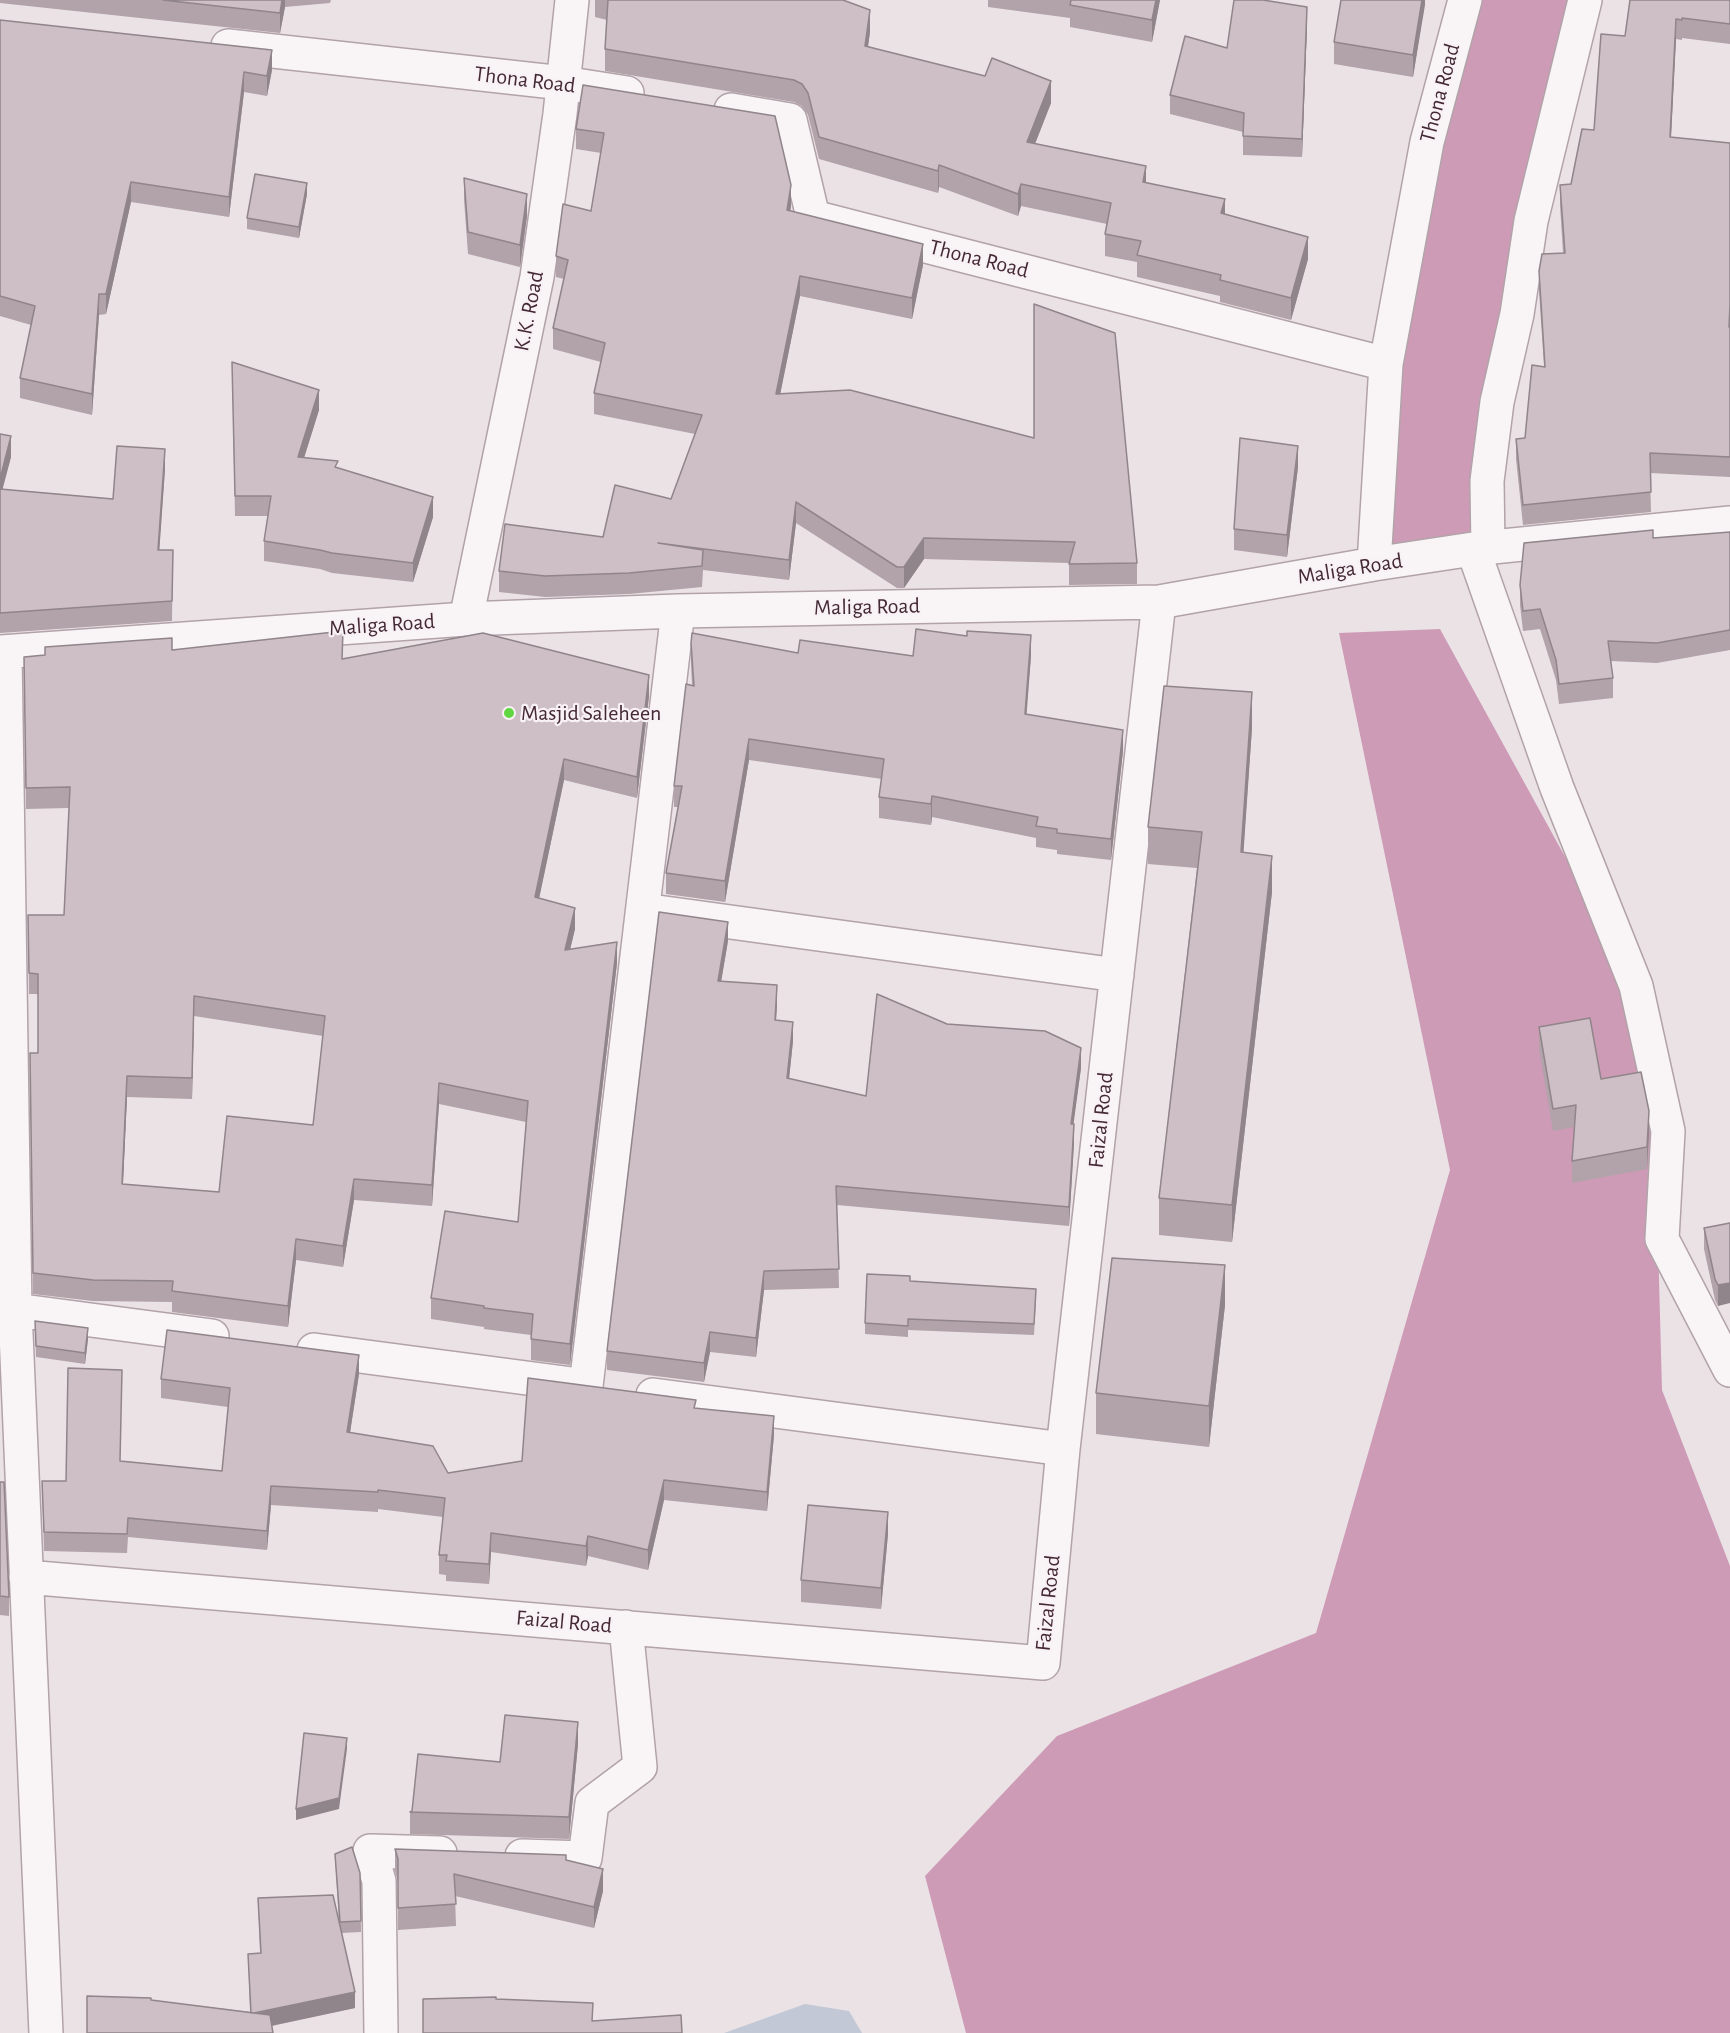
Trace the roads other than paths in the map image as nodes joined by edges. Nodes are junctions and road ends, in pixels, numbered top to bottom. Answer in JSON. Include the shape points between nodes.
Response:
{"nodes":[{"id":1,"x":572,"y":0,"type":"edge"},
{"id":2,"x":1465,"y":0,"type":"edge"},
{"id":3,"x":1585,"y":0,"type":"edge"},
{"id":4,"x":200,"y":43,"type":"edge"},
{"id":5,"x":563,"y":83,"type":"junction"},
{"id":6,"x":654,"y":98,"type":"edge"},
{"id":7,"x":699,"y":105,"type":"edge"},
{"id":8,"x":1386,"y":364,"type":"junction"},
{"id":9,"x":1730,"y":523,"type":"edge"},
{"id":10,"x":1481,"y":548,"type":"junction"},
{"id":11,"x":1374,"y":564,"type":"junction"},
{"id":12,"x":1159,"y":602,"type":"junction"},
{"id":13,"x":678,"y":611,"type":"junction"},
{"id":14,"x":466,"y":619,"type":"junction"},
{"id":15,"x":3,"y":652,"type":"edge"},
{"id":16,"x":643,"y":910,"type":"junction"},
{"id":17,"x":1117,"y":975,"type":"junction"},
{"id":18,"x":15,"y":1310,"type":"junction"},
{"id":19,"x":236,"y":1340,"type":"edge"},
{"id":20,"x":283,"y":1346,"type":"edge"},
{"id":21,"x":1730,"y":1370,"type":"edge"},
{"id":22,"x":606,"y":1388,"type":"junction"},
{"id":23,"x":1064,"y":1449,"type":"junction"},
{"id":24,"x":26,"y":1577,"type":"junction"},
{"id":25,"x":626,"y":1627,"type":"junction"},
{"id":26,"x":46,"y":2033,"type":"edge"},
{"id":27,"x":381,"y":2033,"type":"edge"}],
"edges":[{"from":1,"to":5,"type":"street","name":"K.K. Road"},
{"from":2,"to":8,"type":"street","name":"Thona Road","via":[[1427,142]]},
{"from":3,"to":10,"type":"street","via":[[1534,210],[1497,402]]},
{"from":4,"to":5,"type":"street","name":"Thona Road"},
{"from":5,"to":6,"type":"street","name":"Thona Road"},
{"from":5,"to":14,"type":"street","name":"K.K. Road","via":[[537,277]]},
{"from":7,"to":8,"type":"street","name":"Thona Road","via":[[790,120],[813,217]]},
{"from":8,"to":11,"type":"street","name":"Thona Road"},
{"from":9,"to":10,"type":"street","name":"Maliga Road"},
{"from":10,"to":11,"type":"street","name":"Maliga Road"},
{"from":10,"to":21,"type":"street","via":[[1557,788],[1636,986],[1668,1131],[1662,1239]]},
{"from":11,"to":12,"type":"street","name":"Maliga Road"},
{"from":12,"to":13,"type":"street","name":"Maliga Road"},
{"from":12,"to":17,"type":"street","name":"Faizal Road"},
{"from":13,"to":14,"type":"street","name":"Maliga Road"},
{"from":13,"to":16,"type":"street"},
{"from":14,"to":15,"type":"street","name":"Maliga Road"},
{"from":15,"to":18,"type":"street"},
{"from":16,"to":17,"type":"street"},
{"from":16,"to":22,"type":"street"},
{"from":17,"to":23,"type":"street","name":"Faizal Road"},
{"from":18,"to":19,"type":"street"},
{"from":18,"to":24,"type":"street"},
{"from":20,"to":22,"type":"street"},
{"from":22,"to":23,"type":"street"},
{"from":23,"to":25,"type":"street","name":"Faizal Road","via":[[1043,1663]]},
{"from":24,"to":25,"type":"street","name":"Faizal Road"},
{"from":24,"to":26,"type":"street"},
{"from":25,"to":27,"type":"street","via":[[640,1767],[592,1803],[585,1858],[370,1851],[379,1881]]}]}
